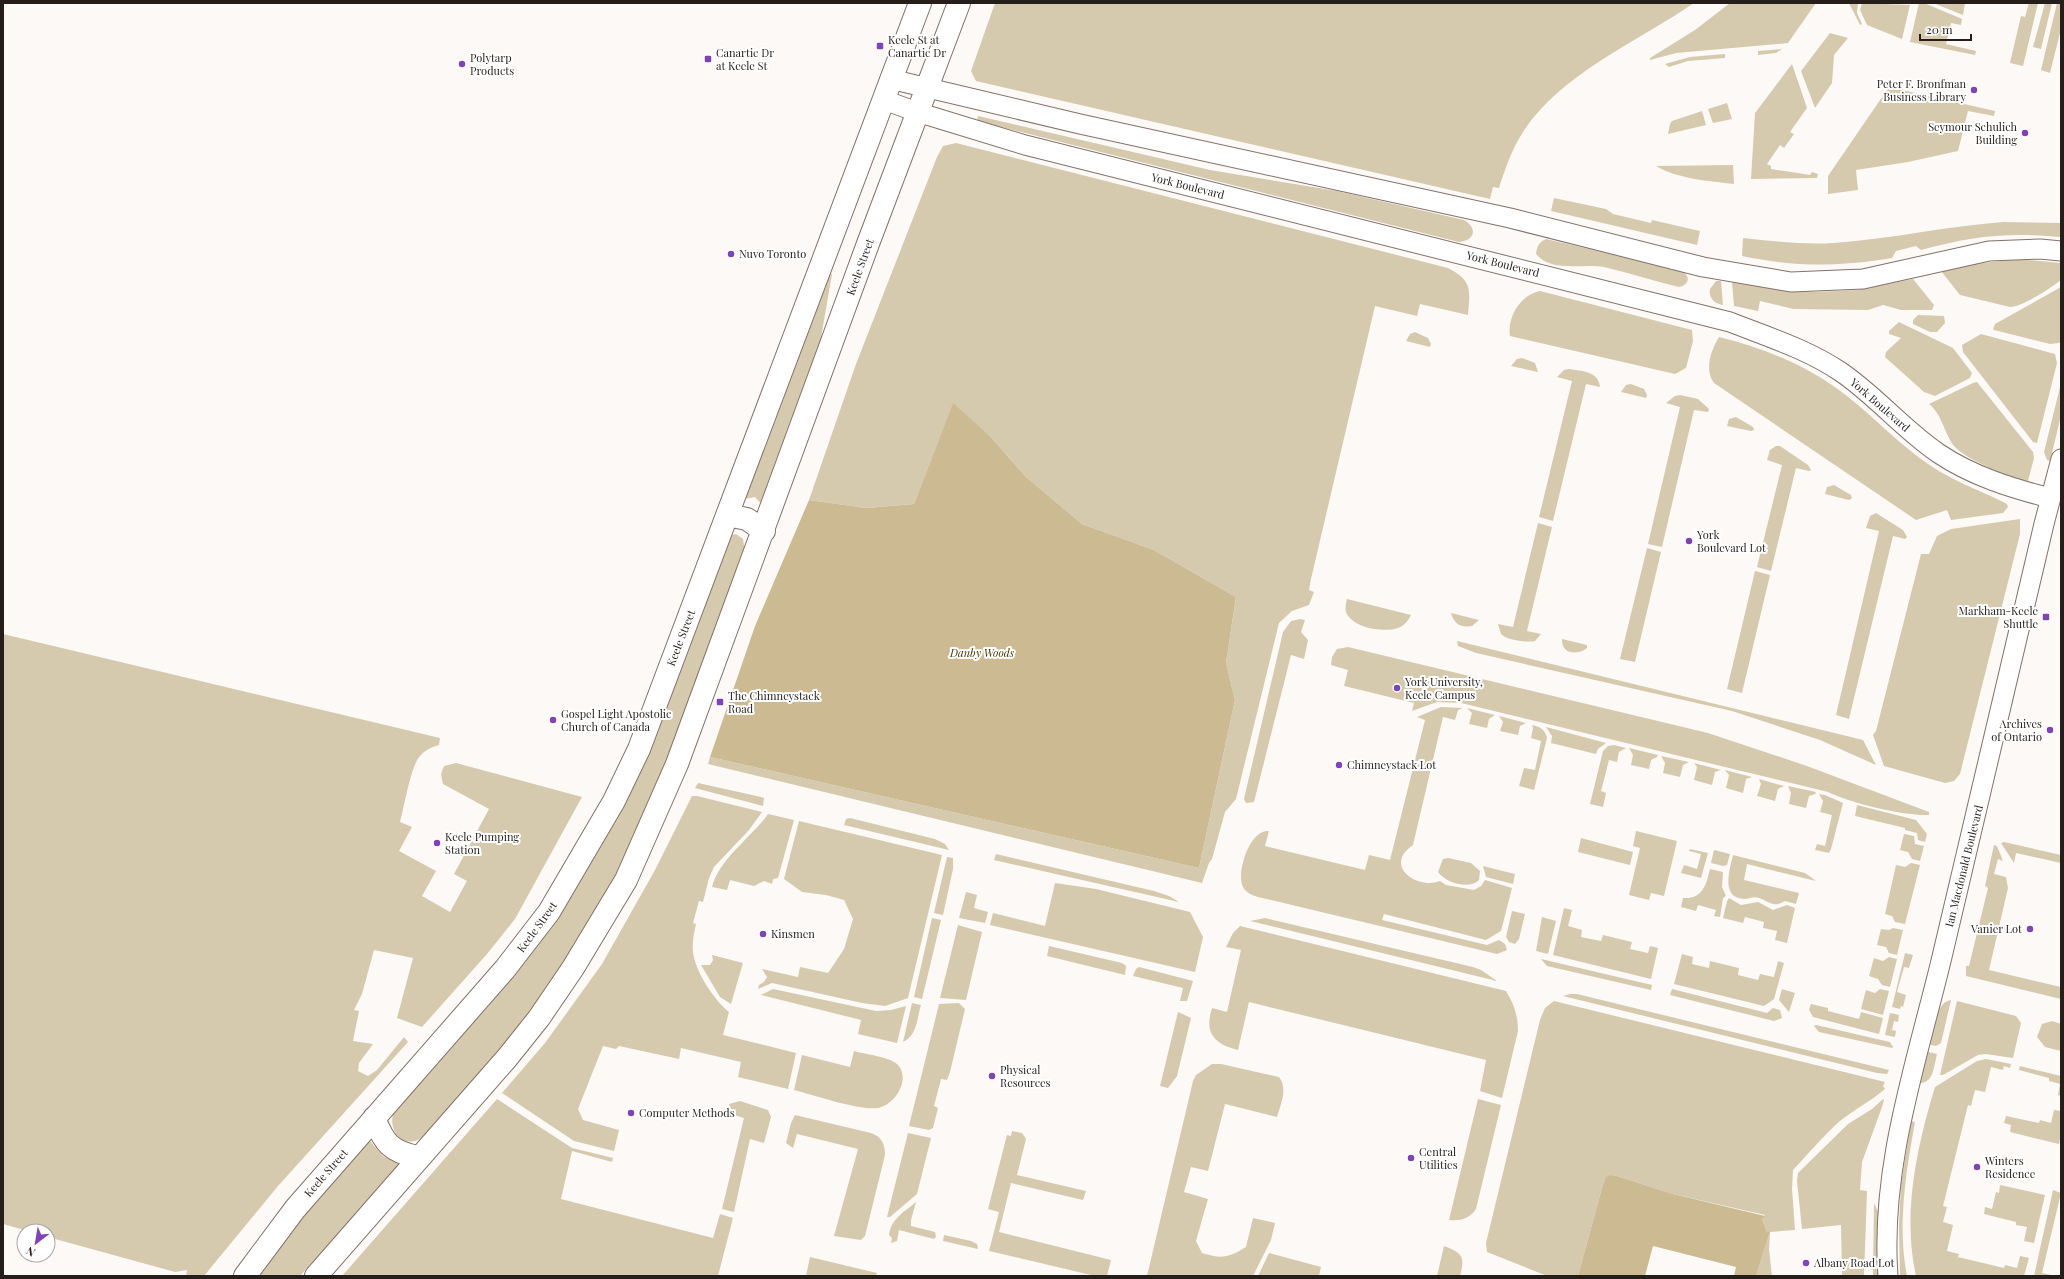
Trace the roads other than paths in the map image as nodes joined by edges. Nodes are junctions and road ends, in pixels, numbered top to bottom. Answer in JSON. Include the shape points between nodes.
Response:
{"nodes":[{"id":1,"x":920,"y":3,"type":"edge"},
{"id":2,"x":959,"y":3,"type":"edge"},
{"id":3,"x":890,"y":79,"type":"junction"},
{"id":4,"x":927,"y":88,"type":"junction"},
{"id":5,"x":884,"y":100,"type":"junction"},
{"id":6,"x":917,"y":112,"type":"junction"},
{"id":7,"x":2061,"y":251,"type":"edge"},
{"id":8,"x":2061,"y":458,"type":"edge"},
{"id":9,"x":2050,"y":498,"type":"junction"},
{"id":10,"x":727,"y":515,"type":"junction"},
{"id":11,"x":764,"y":531,"type":"junction"},
{"id":12,"x":374,"y":1118,"type":"junction"},
{"id":13,"x":418,"y":1157,"type":"junction"},
{"id":14,"x":244,"y":1276,"type":"edge"},
{"id":15,"x":316,"y":1276,"type":"edge"},
{"id":16,"x":1888,"y":1276,"type":"edge"}],
"edges":[{"from":1,"to":3,"type":"main road","name":"Keele Street"},
{"from":2,"to":4,"type":"main road","name":"Keele Street"},
{"from":3,"to":4,"type":"street"},
{"from":3,"to":5,"type":"main road","name":"Keele Street"},
{"from":4,"to":6,"type":"main road","name":"Keele Street"},
{"from":4,"to":7,"type":"street","via":[[1510,218],[1703,266],[1791,282],[1863,279],[1989,251]]},
{"from":5,"to":6,"type":"street","name":"York Boulevard"},
{"from":5,"to":10,"type":"main road","name":"Keele Street"},
{"from":6,"to":9,"type":"street","name":"York Boulevard","via":[[1032,147],[1730,322],[1809,353],[1840,371],[1870,393],[1938,453],[1968,471],[2012,489]]},
{"from":6,"to":11,"type":"main road","name":"Keele Street"},
{"from":8,"to":9,"type":"street","name":"Ian Macdonald Boulevard"},
{"from":9,"to":16,"type":"street","name":"Ian Macdonald Boulevard","via":[[1939,967],[1907,1091],[1890,1187]]},
{"from":10,"to":11,"type":"main road","via":[[747,519]]},
{"from":10,"to":12,"type":"main road","name":"Keele Street","via":[[639,749],[614,801],[577,866],[549,912],[505,969]]},
{"from":11,"to":13,"type":"main road","name":"Keele Street","via":[[678,764],[626,880],[573,968],[539,1018],[507,1058]]},
{"from":12,"to":13,"type":"main road","via":[[387,1144],[400,1154]]},
{"from":12,"to":14,"type":"main road","name":"Keele Street","via":[[294,1209]]},
{"from":13,"to":15,"type":"main road","name":"Keele Street"}]}
